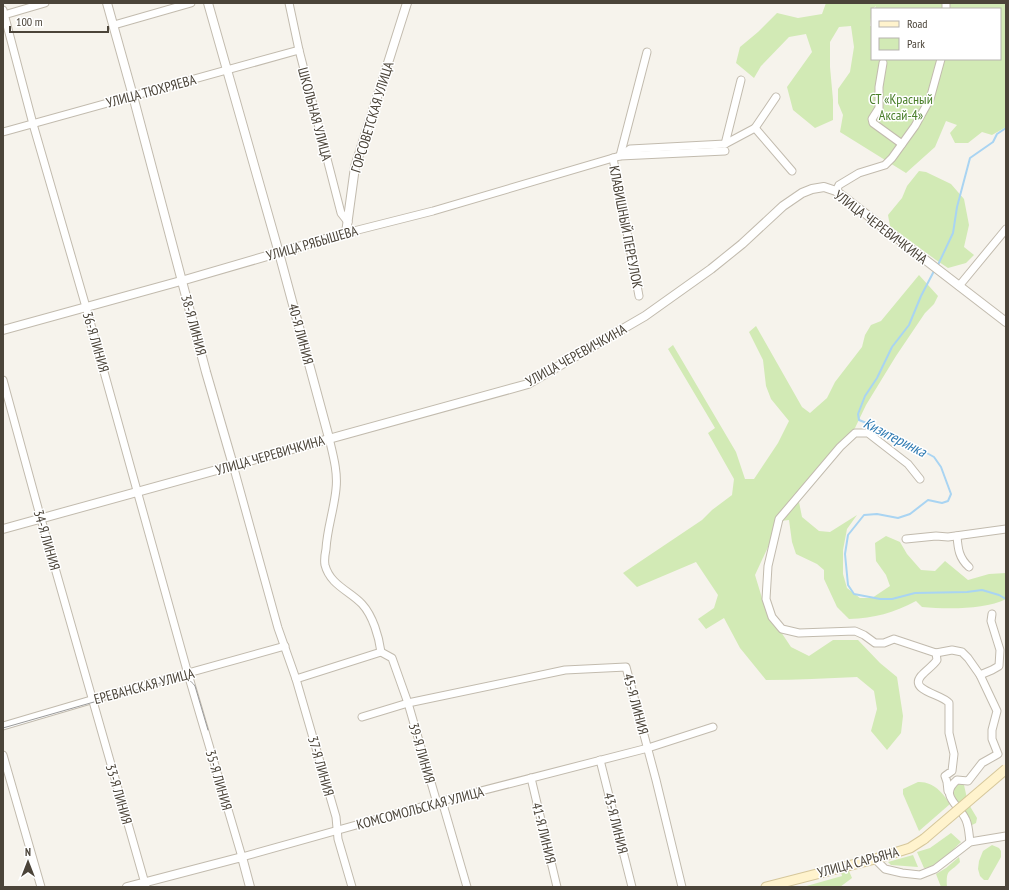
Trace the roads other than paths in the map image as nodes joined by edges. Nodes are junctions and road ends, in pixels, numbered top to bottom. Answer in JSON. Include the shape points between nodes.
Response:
{"nodes":[{"id":1,"x":45,"y":3,"type":"edge"},
{"id":2,"x":107,"y":3,"type":"edge"},
{"id":3,"x":191,"y":3,"type":"edge"},
{"id":4,"x":208,"y":3,"type":"edge"},
{"id":5,"x":288,"y":3,"type":"edge"},
{"id":6,"x":407,"y":3,"type":"edge"},
{"id":7,"x":4,"y":13,"type":"edge"},
{"id":8,"x":114,"y":25,"type":"junction"},
{"id":9,"x":299,"y":50,"type":"junction"},
{"id":10,"x":647,"y":52,"type":"dead end"},
{"id":11,"x":941,"y":60,"type":"edge"},
{"id":12,"x":883,"y":63,"type":"dead end"},
{"id":13,"x":227,"y":70,"type":"junction"},
{"id":14,"x":741,"y":80,"type":"dead end"},
{"id":15,"x":134,"y":96,"type":"junction"},
{"id":16,"x":776,"y":97,"type":"dead end"},
{"id":17,"x":33,"y":124,"type":"junction"},
{"id":18,"x":755,"y":128,"type":"junction"},
{"id":19,"x":3,"y":132,"type":"edge"},
{"id":20,"x":902,"y":144,"type":"junction"},
{"id":21,"x":725,"y":148,"type":"junction"},
{"id":22,"x":620,"y":156,"type":"junction"},
{"id":23,"x":613,"y":158,"type":"junction"},
{"id":24,"x":792,"y":171,"type":"dead end"},
{"id":25,"x":836,"y":191,"type":"junction"},
{"id":26,"x":348,"y":222,"type":"junction"},
{"id":27,"x":1006,"y":229,"type":"edge"},
{"id":28,"x":346,"y":233,"type":"junction"},
{"id":29,"x":279,"y":252,"type":"junction"},
{"id":30,"x":182,"y":281,"type":"junction"},
{"id":31,"x":959,"y":286,"type":"junction"},
{"id":32,"x":639,"y":296,"type":"dead end"},
{"id":33,"x":86,"y":307,"type":"junction"},
{"id":34,"x":1006,"y":322,"type":"edge"},
{"id":35,"x":3,"y":330,"type":"edge"},
{"id":36,"x":3,"y":380,"type":"edge"},
{"id":37,"x":329,"y":438,"type":"junction"},
{"id":38,"x":233,"y":465,"type":"junction"},
{"id":39,"x":920,"y":479,"type":"dead end"},
{"id":40,"x":138,"y":492,"type":"junction"},
{"id":41,"x":41,"y":519,"type":"junction"},
{"id":42,"x":3,"y":529,"type":"edge"},
{"id":43,"x":1006,"y":529,"type":"edge"},
{"id":44,"x":957,"y":536,"type":"junction"},
{"id":45,"x":906,"y":539,"type":"dead end"},
{"id":46,"x":969,"y":567,"type":"dead end"},
{"id":47,"x":992,"y":614,"type":"dead end"},
{"id":48,"x":285,"y":646,"type":"junction"},
{"id":49,"x":380,"y":652,"type":"junction"},
{"id":50,"x":936,"y":653,"type":"junction"},
{"id":51,"x":188,"y":674,"type":"junction"},
{"id":52,"x":980,"y":675,"type":"junction"},
{"id":53,"x":296,"y":679,"type":"junction"},
{"id":54,"x":92,"y":700,"type":"junction"},
{"id":55,"x":408,"y":703,"type":"junction"},
{"id":56,"x":362,"y":717,"type":"dead end"},
{"id":57,"x":3,"y":726,"type":"edge"},
{"id":58,"x":713,"y":727,"type":"dead end"},
{"id":59,"x":648,"y":748,"type":"junction"},
{"id":60,"x":3,"y":755,"type":"edge"},
{"id":61,"x":600,"y":760,"type":"junction"},
{"id":62,"x":1006,"y":769,"type":"edge"},
{"id":63,"x":531,"y":778,"type":"junction"},
{"id":64,"x":949,"y":793,"type":"junction"},
{"id":65,"x":439,"y":802,"type":"junction"},
{"id":66,"x":337,"y":831,"type":"junction"},
{"id":67,"x":1006,"y":836,"type":"edge"},
{"id":68,"x":970,"y":842,"type":"junction"},
{"id":69,"x":242,"y":857,"type":"junction"},
{"id":70,"x":875,"y":859,"type":"junction"},
{"id":71,"x":145,"y":884,"type":"edge"},
{"id":72,"x":41,"y":887,"type":"edge"},
{"id":73,"x":128,"y":887,"type":"edge"},
{"id":74,"x":250,"y":887,"type":"edge"},
{"id":75,"x":352,"y":887,"type":"edge"},
{"id":76,"x":467,"y":887,"type":"edge"},
{"id":77,"x":558,"y":887,"type":"edge"},
{"id":78,"x":632,"y":887,"type":"edge"},
{"id":79,"x":682,"y":887,"type":"edge"},
{"id":80,"x":766,"y":887,"type":"edge"}],
"edges":[{"from":1,"to":7,"type":"street"},
{"from":2,"to":8,"type":"street","name":"38-Я ЛИНИЯ"},
{"from":3,"to":8,"type":"street"},
{"from":4,"to":13,"type":"street","name":"40-Я ЛИНИЯ"},
{"from":5,"to":9,"type":"street","name":"ШКОЛЬНАЯ УЛИЦА"},
{"from":6,"to":26,"type":"street","name":"ГОРСОВЕТСКАЯ УЛИЦА","via":[[355,168]]},
{"from":7,"to":17,"type":"street","name":"36-Я ЛИНИЯ"},
{"from":8,"to":15,"type":"street","name":"38-Я ЛИНИЯ"},
{"from":9,"to":13,"type":"street","name":"УЛИЦА ТЮХРЯЕВА"},
{"from":9,"to":26,"type":"street","name":"ШКОЛЬНАЯ УЛИЦА","via":[[341,213]]},
{"from":10,"to":22,"type":"street","name":"КЛАВИШНЫЙ ПЕРЕУЛОК"},
{"from":11,"to":20,"type":"street","via":[[930,99]]},
{"from":12,"to":20,"type":"street","via":[[879,108],[872,119],[873,123]]},
{"from":13,"to":15,"type":"street","name":"УЛИЦА ТЮХРЯЕВА"},
{"from":13,"to":29,"type":"street","name":"40-Я ЛИНИЯ"},
{"from":14,"to":21,"type":"street"},
{"from":15,"to":17,"type":"street","name":"УЛИЦА ТЮХРЯЕВА"},
{"from":15,"to":30,"type":"street","name":"38-Я ЛИНИЯ"},
{"from":16,"to":18,"type":"street","name":"УЛИЦА РЯБЫШЕВА"},
{"from":17,"to":19,"type":"street","name":"УЛИЦА ТЮХРЯЕВА"},
{"from":17,"to":33,"type":"street","name":"36-Я ЛИНИЯ"},
{"from":18,"to":21,"type":"street","name":"УЛИЦА РЯБЫШЕВА"},
{"from":18,"to":24,"type":"street"},
{"from":20,"to":25,"type":"street","via":[[885,165],[859,173],[839,185]]},
{"from":21,"to":22,"type":"street","name":"УЛИЦА РЯБЫШЕВА","via":[[657,151]]},
{"from":22,"to":23,"type":"street","name":"УЛИЦА РЯБЫШЕВА"},
{"from":23,"to":28,"type":"street","name":"УЛИЦА РЯБЫШЕВА","via":[[433,211]]},
{"from":23,"to":32,"type":"street","name":"КЛАВИШНЫЙ ПЕРЕУЛОК"},
{"from":25,"to":31,"type":"street","name":"УЛИЦА ЧЕРЕВИЧКИНА"},
{"from":25,"to":37,"type":"street","name":"УЛИЦА ЧЕРЕВИЧКИНА","via":[[818,188],[802,193],[778,210],[711,269],[645,316],[528,384]]},
{"from":26,"to":28,"type":"street","name":"ГОРСОВЕТСКАЯ УЛИЦА"},
{"from":27,"to":31,"type":"street"},
{"from":28,"to":29,"type":"street","name":"УЛИЦА РЯБЫШЕВА"},
{"from":29,"to":30,"type":"street","name":"УЛИЦА РЯБЫШЕВА"},
{"from":29,"to":37,"type":"street","name":"40-Я ЛИНИЯ"},
{"from":30,"to":33,"type":"street","name":"УЛИЦА РЯБЫШЕВА"},
{"from":30,"to":38,"type":"street","name":"38-Я ЛИНИЯ"},
{"from":31,"to":34,"type":"street","name":"УЛИЦА ЧЕРЕВИЧКИНА"},
{"from":33,"to":35,"type":"street","name":"УЛИЦА РЯБЫШЕВА"},
{"from":33,"to":40,"type":"street","name":"36-Я ЛИНИЯ"},
{"from":36,"to":41,"type":"street","name":"34-Я ЛИНИЯ"},
{"from":37,"to":38,"type":"street","name":"УЛИЦА ЧЕРЕВИЧКИНА"},
{"from":37,"to":49,"type":"street","name":"40-Я ЛИНИЯ","via":[[337,478],[327,533],[325,565],[335,582],[362,604],[373,623]]},
{"from":38,"to":40,"type":"street","name":"УЛИЦА ЧЕРЕВИЧКИНА"},
{"from":38,"to":48,"type":"street","name":"38-Я ЛИНИЯ"},
{"from":39,"to":50,"type":"street","via":[[908,464],[868,433],[855,433],[779,519],[768,566],[766,599],[772,617],[782,629],[799,633],[855,631],[876,643],[894,639]]},
{"from":40,"to":41,"type":"street","name":"УЛИЦА ЧЕРЕВИЧКИНА"},
{"from":40,"to":51,"type":"street","name":"36-Я ЛИНИЯ"},
{"from":41,"to":42,"type":"street","name":"УЛИЦА ЧЕРЕВИЧКИНА"},
{"from":41,"to":54,"type":"street","name":"34-Я ЛИНИЯ"},
{"from":43,"to":44,"type":"street"},
{"from":44,"to":45,"type":"street"},
{"from":44,"to":46,"type":"street","via":[[958,550]]},
{"from":47,"to":52,"type":"street","via":[[991,621],[1000,650],[999,666]]},
{"from":48,"to":51,"type":"street","name":"ЕРЕВАНСКАЯ УЛИЦА"},
{"from":48,"to":53,"type":"street","name":"37-Я ЛИНИЯ"},
{"from":49,"to":53,"type":"street"},
{"from":49,"to":55,"type":"street","name":"39-Я ЛИНИЯ","via":[[392,658]]},
{"from":50,"to":52,"type":"street","via":[[952,650],[962,652]]},
{"from":50,"to":64,"type":"street","via":[[937,660],[920,677],[918,684],[921,689],[946,699],[949,703],[949,733],[954,754],[952,771],[945,776]]},
{"from":51,"to":54,"type":"street","name":"ЕРЕВАНСКАЯ УЛИЦА"},
{"from":51,"to":69,"type":"street","name":"35-Я ЛИНИЯ"},
{"from":52,"to":64,"type":"street","via":[[997,711],[992,739],[998,754],[982,763],[968,781],[957,780],[951,785]]},
{"from":53,"to":66,"type":"street","name":"37-Я ЛИНИЯ","via":[[336,817]]},
{"from":54,"to":57,"type":"street","name":"ЕРЕВАНСКАЯ УЛИЦА"},
{"from":54,"to":71,"type":"street","name":"33-Я ЛИНИЯ"},
{"from":55,"to":56,"type":"street","name":"39-Я ЛИНИЯ"},
{"from":55,"to":59,"type":"street","name":"45-Я ЛИНИЯ","via":[[565,670],[626,667]]},
{"from":55,"to":65,"type":"street","name":"39-Я ЛИНИЯ"},
{"from":58,"to":59,"type":"street","name":"КОМСОМОЛЬСКАЯ УЛИЦА"},
{"from":59,"to":61,"type":"street","name":"КОМСОМОЛЬСКАЯ УЛИЦА"},
{"from":59,"to":79,"type":"street","name":"45-Я ЛИНИЯ"},
{"from":60,"to":72,"type":"street"},
{"from":61,"to":63,"type":"street","name":"КОМСОМОЛЬСКАЯ УЛИЦА"},
{"from":61,"to":78,"type":"street","name":"43-Я ЛИНИЯ"},
{"from":62,"to":70,"type":"main road","name":"УЛИЦА САРЬЯНА","bridge":true,"via":[[924,839],[910,848]]},
{"from":63,"to":65,"type":"street","name":"КОМСОМОЛЬСКАЯ УЛИЦА"},
{"from":63,"to":77,"type":"street","name":"41-Я ЛИНИЯ"},
{"from":64,"to":68,"type":"street","via":[[966,820]]},
{"from":65,"to":66,"type":"street","name":"КОМСОМОЛЬСКАЯ УЛИЦА"},
{"from":65,"to":76,"type":"street","name":"39-Я ЛИНИЯ"},
{"from":66,"to":69,"type":"street","name":"КОМСОМОЛЬСКАЯ УЛИЦА"},
{"from":66,"to":75,"type":"street","name":"37-Я ЛИНИЯ"},
{"from":67,"to":68,"type":"street"},
{"from":68,"to":70,"type":"street","via":[[935,869],[920,875],[885,869]]},
{"from":69,"to":71,"type":"street","name":"КОМСОМОЛЬСКАЯ УЛИЦА"},
{"from":69,"to":74,"type":"street","name":"35-Я ЛИНИЯ"},
{"from":70,"to":80,"type":"main road","name":"УЛИЦА САРЬЯНА"},
{"from":71,"to":73,"type":"street","name":"КОМСОМОЛЬСКАЯ УЛИЦА"}]}
